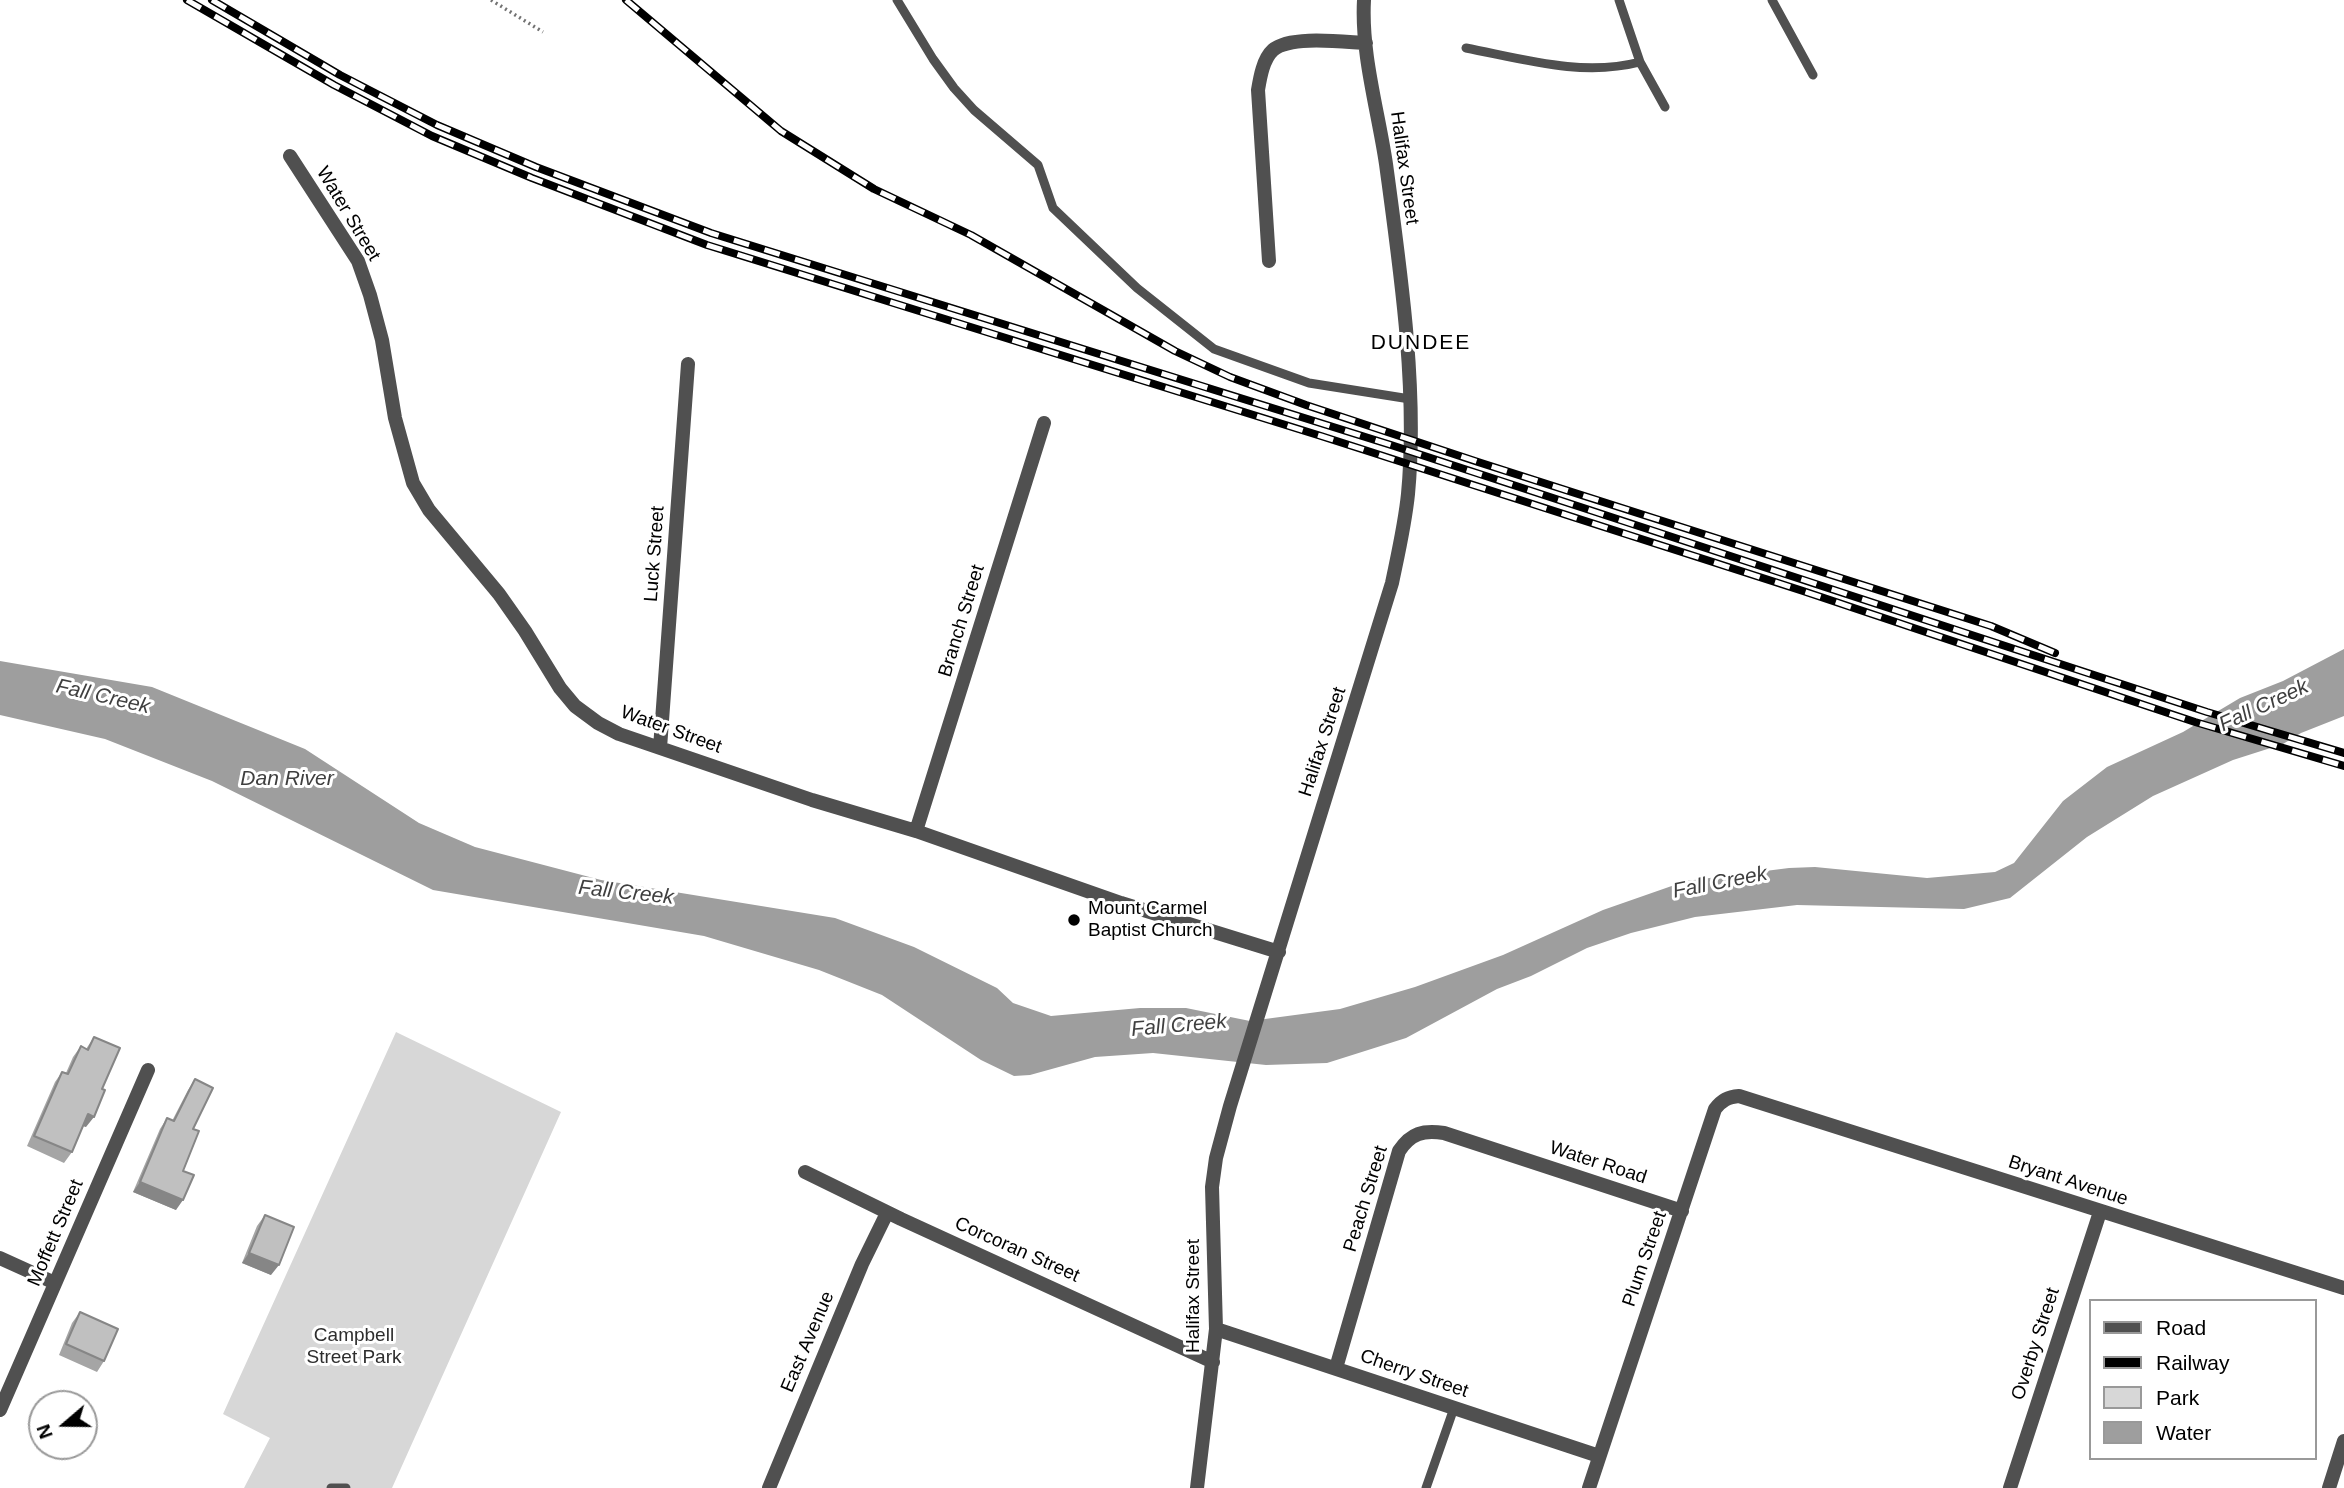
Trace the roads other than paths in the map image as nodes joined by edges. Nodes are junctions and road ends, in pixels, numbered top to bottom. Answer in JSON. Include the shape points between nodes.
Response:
{"nodes":[{"id":1,"x":897,"y":0,"type":"edge"},
{"id":2,"x":1363,"y":0,"type":"edge"},
{"id":3,"x":1619,"y":0,"type":"edge"},
{"id":4,"x":1772,"y":0,"type":"edge"},
{"id":5,"x":1366,"y":43,"type":"junction"},
{"id":6,"x":1466,"y":48,"type":"dead end"},
{"id":7,"x":1640,"y":62,"type":"junction"},
{"id":8,"x":1814,"y":75,"type":"dead end"},
{"id":9,"x":1665,"y":107,"type":"dead end"},
{"id":10,"x":290,"y":156,"type":"dead end"},
{"id":11,"x":1269,"y":261,"type":"dead end"},
{"id":12,"x":688,"y":364,"type":"dead end"},
{"id":13,"x":1410,"y":399,"type":"junction"},
{"id":14,"x":1044,"y":423,"type":"dead end"},
{"id":15,"x":660,"y":748,"type":"junction"},
{"id":16,"x":916,"y":831,"type":"junction"},
{"id":17,"x":1279,"y":952,"type":"junction"},
{"id":18,"x":148,"y":1070,"type":"dead end"},
{"id":19,"x":1780,"y":1109,"type":"joint"},
{"id":20,"x":1503,"y":1152,"type":"joint"},
{"id":21,"x":805,"y":1172,"type":"dead end"},
{"id":22,"x":1682,"y":1211,"type":"junction"},
{"id":23,"x":2100,"y":1212,"type":"junction"},
{"id":24,"x":887,"y":1213,"type":"junction"},
{"id":25,"x":0,"y":1258,"type":"edge"},
{"id":26,"x":55,"y":1283,"type":"junction"},
{"id":27,"x":2344,"y":1288,"type":"edge"},
{"id":28,"x":1216,"y":1329,"type":"junction"},
{"id":29,"x":1213,"y":1362,"type":"junction"},
{"id":30,"x":1336,"y":1368,"type":"junction"},
{"id":31,"x":1454,"y":1408,"type":"junction"},
{"id":32,"x":0,"y":1410,"type":"edge"},
{"id":33,"x":2344,"y":1441,"type":"edge"},
{"id":34,"x":1599,"y":1456,"type":"junction"},
{"id":35,"x":331,"y":1488,"type":"edge"},
{"id":36,"x":346,"y":1488,"type":"edge"},
{"id":37,"x":769,"y":1488,"type":"edge"},
{"id":38,"x":1197,"y":1488,"type":"edge"},
{"id":39,"x":1426,"y":1488,"type":"edge"},
{"id":40,"x":1589,"y":1488,"type":"edge"},
{"id":41,"x":2010,"y":1488,"type":"edge"},
{"id":42,"x":2329,"y":1488,"type":"edge"}],
"edges":[{"from":1,"to":13,"type":"lane","via":[[954,89],[1038,165],[1053,208],[1138,288],[1213,349],[1309,383]]},
{"from":2,"to":5,"type":"street","name":"Halifax Street"},
{"from":3,"to":7,"type":"lane"},
{"from":4,"to":8,"type":"lane"},
{"from":5,"to":11,"type":"street","via":[[1283,44],[1268,57],[1258,90]]},
{"from":5,"to":13,"type":"street","name":"Halifax Street","via":[[1386,164]]},
{"from":6,"to":7,"type":"lane","via":[[1563,67],[1617,68]]},
{"from":7,"to":9,"type":"lane"},
{"from":10,"to":15,"type":"street","name":"Water Street","via":[[358,261],[382,340],[406,463],[429,510],[499,594],[575,706],[619,734]]},
{"from":12,"to":15,"type":"street","name":"Luck Street"},
{"from":13,"to":17,"type":"street","name":"Halifax Street","via":[[1408,493],[1392,583]]},
{"from":14,"to":16,"type":"street","name":"Branch Street"},
{"from":15,"to":16,"type":"street","name":"Water Street"},
{"from":16,"to":17,"type":"street","name":"Water Street"},
{"from":17,"to":28,"type":"street","name":"Halifax Street","via":[[1216,1158],[1212,1187]]},
{"from":18,"to":26,"type":"street","name":"Moffett Street"},
{"from":19,"to":22,"type":"street","name":"Plum Street","via":[[1739,1096],[1722,1101],[1715,1109]]},
{"from":19,"to":23,"type":"street","name":"Bryant Avenue"},
{"from":20,"to":22,"type":"street","name":"Water Road"},
{"from":20,"to":30,"type":"street","name":"Peach Street","via":[[1429,1131],[1406,1140]]},
{"from":21,"to":24,"type":"street","name":"Corcoran Street"},
{"from":22,"to":34,"type":"street","name":"Plum Street"},
{"from":23,"to":27,"type":"street","name":"Bryant Avenue"},
{"from":23,"to":41,"type":"street","name":"Overby Street"},
{"from":24,"to":29,"type":"street","name":"Corcoran Street"},
{"from":24,"to":37,"type":"street","name":"East Avenue"},
{"from":25,"to":26,"type":"street"},
{"from":26,"to":32,"type":"street","name":"Moffett Street"},
{"from":28,"to":29,"type":"street","name":"Halifax Street"},
{"from":28,"to":30,"type":"street","name":"Cherry Street"},
{"from":29,"to":38,"type":"street","name":"Halifax Street"},
{"from":30,"to":31,"type":"street","name":"Cherry Street"},
{"from":31,"to":34,"type":"street","name":"Cherry Street"},
{"from":31,"to":39,"type":"lane"},
{"from":33,"to":42,"type":"street"},
{"from":34,"to":40,"type":"street","name":"Plum Street"},
{"from":35,"to":36,"type":"lane"}]}
